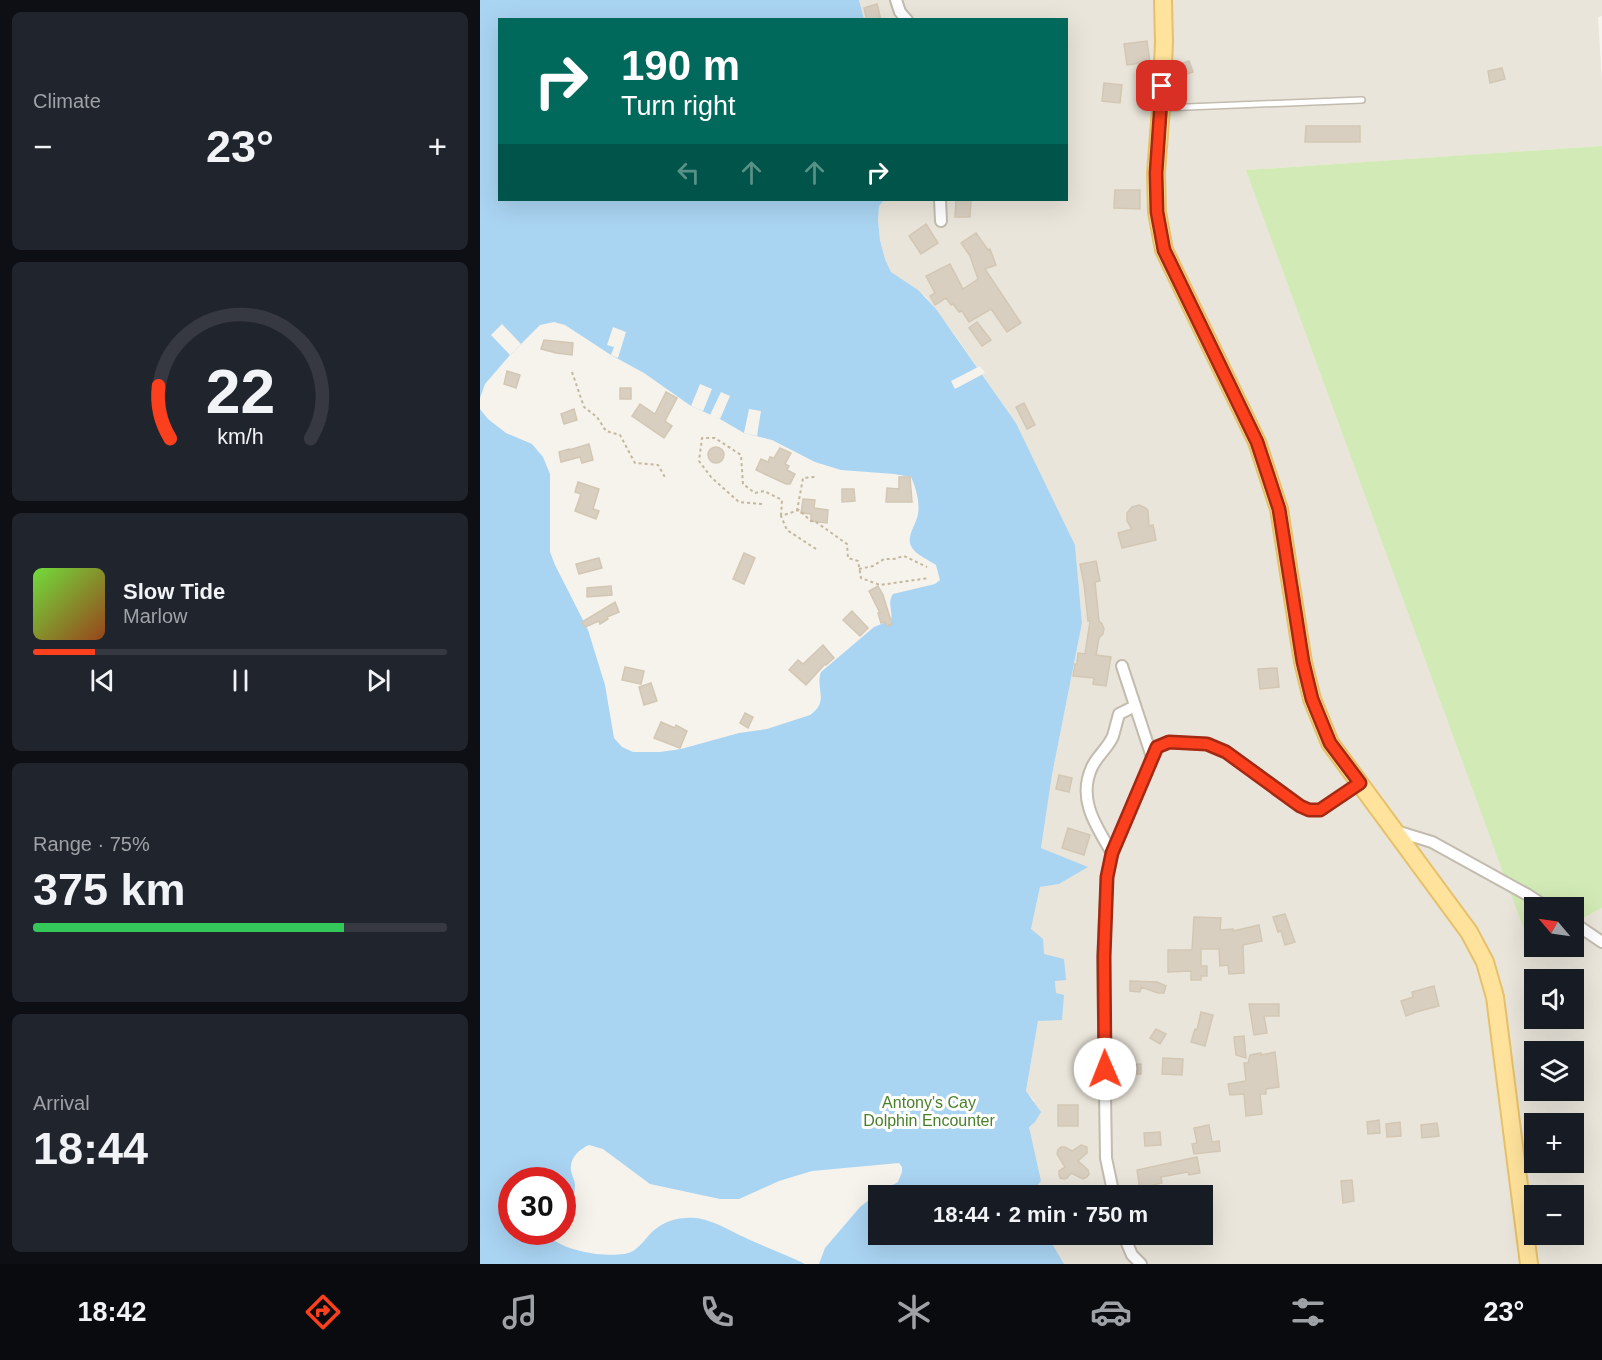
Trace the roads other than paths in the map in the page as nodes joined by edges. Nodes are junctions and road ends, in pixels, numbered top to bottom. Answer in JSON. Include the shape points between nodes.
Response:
{"nodes":[{"id":1,"x":896,"y":0,"type":"edge"},
{"id":2,"x":1163,"y":0,"type":"edge"},
{"id":3,"x":905,"y":18,"type":"edge"},
{"id":4,"x":1362,"y":100,"type":"dead end"},
{"id":5,"x":1161,"y":108,"type":"junction"},
{"id":6,"x":940,"y":201,"type":"edge"},
{"id":7,"x":941,"y":221,"type":"dead end"},
{"id":8,"x":1122,"y":666,"type":"dead end"},
{"id":9,"x":1135,"y":706,"type":"junction"},
{"id":10,"x":1152,"y":757,"type":"junction"},
{"id":11,"x":1360,"y":783,"type":"junction"},
{"id":12,"x":1395,"y":831,"type":"junction"},
{"id":13,"x":1112,"y":853,"type":"junction"},
{"id":14,"x":1532,"y":897,"type":"edge"},
{"id":15,"x":1584,"y":930,"type":"edge"},
{"id":16,"x":1602,"y":942,"type":"edge"},
{"id":17,"x":1112,"y":1185,"type":"edge"},
{"id":18,"x":1128,"y":1245,"type":"edge"},
{"id":19,"x":1142,"y":1264,"type":"edge"},
{"id":20,"x":1529,"y":1264,"type":"edge"}],
"edges":[{"from":1,"to":3,"type":"street"},
{"from":2,"to":5,"type":"main road"},
{"from":4,"to":5,"type":"lane"},
{"from":5,"to":11,"type":"main road","via":[[1156,173],[1157,212],[1164,250],[1257,442],[1279,509],[1312,699],[1330,743]]},
{"from":6,"to":7,"type":"street"},
{"from":8,"to":9,"type":"street"},
{"from":9,"to":10,"type":"street"},
{"from":9,"to":13,"type":"street","via":[[1119,714],[1113,736],[1093,765],[1086,785],[1088,807]]},
{"from":10,"to":11,"type":"street","via":[[1157,747],[1169,742],[1207,744],[1226,752],[1309,810],[1320,810]]},
{"from":10,"to":13,"type":"street"},
{"from":11,"to":12,"type":"main road"},
{"from":12,"to":14,"type":"street","via":[[1432,842]]},
{"from":12,"to":20,"type":"main road","via":[[1469,932],[1485,962],[1495,997]]},
{"from":13,"to":17,"type":"street","via":[[1107,877],[1104,969],[1106,1158]]},
{"from":15,"to":16,"type":"street"},
{"from":18,"to":19,"type":"street"}]}
